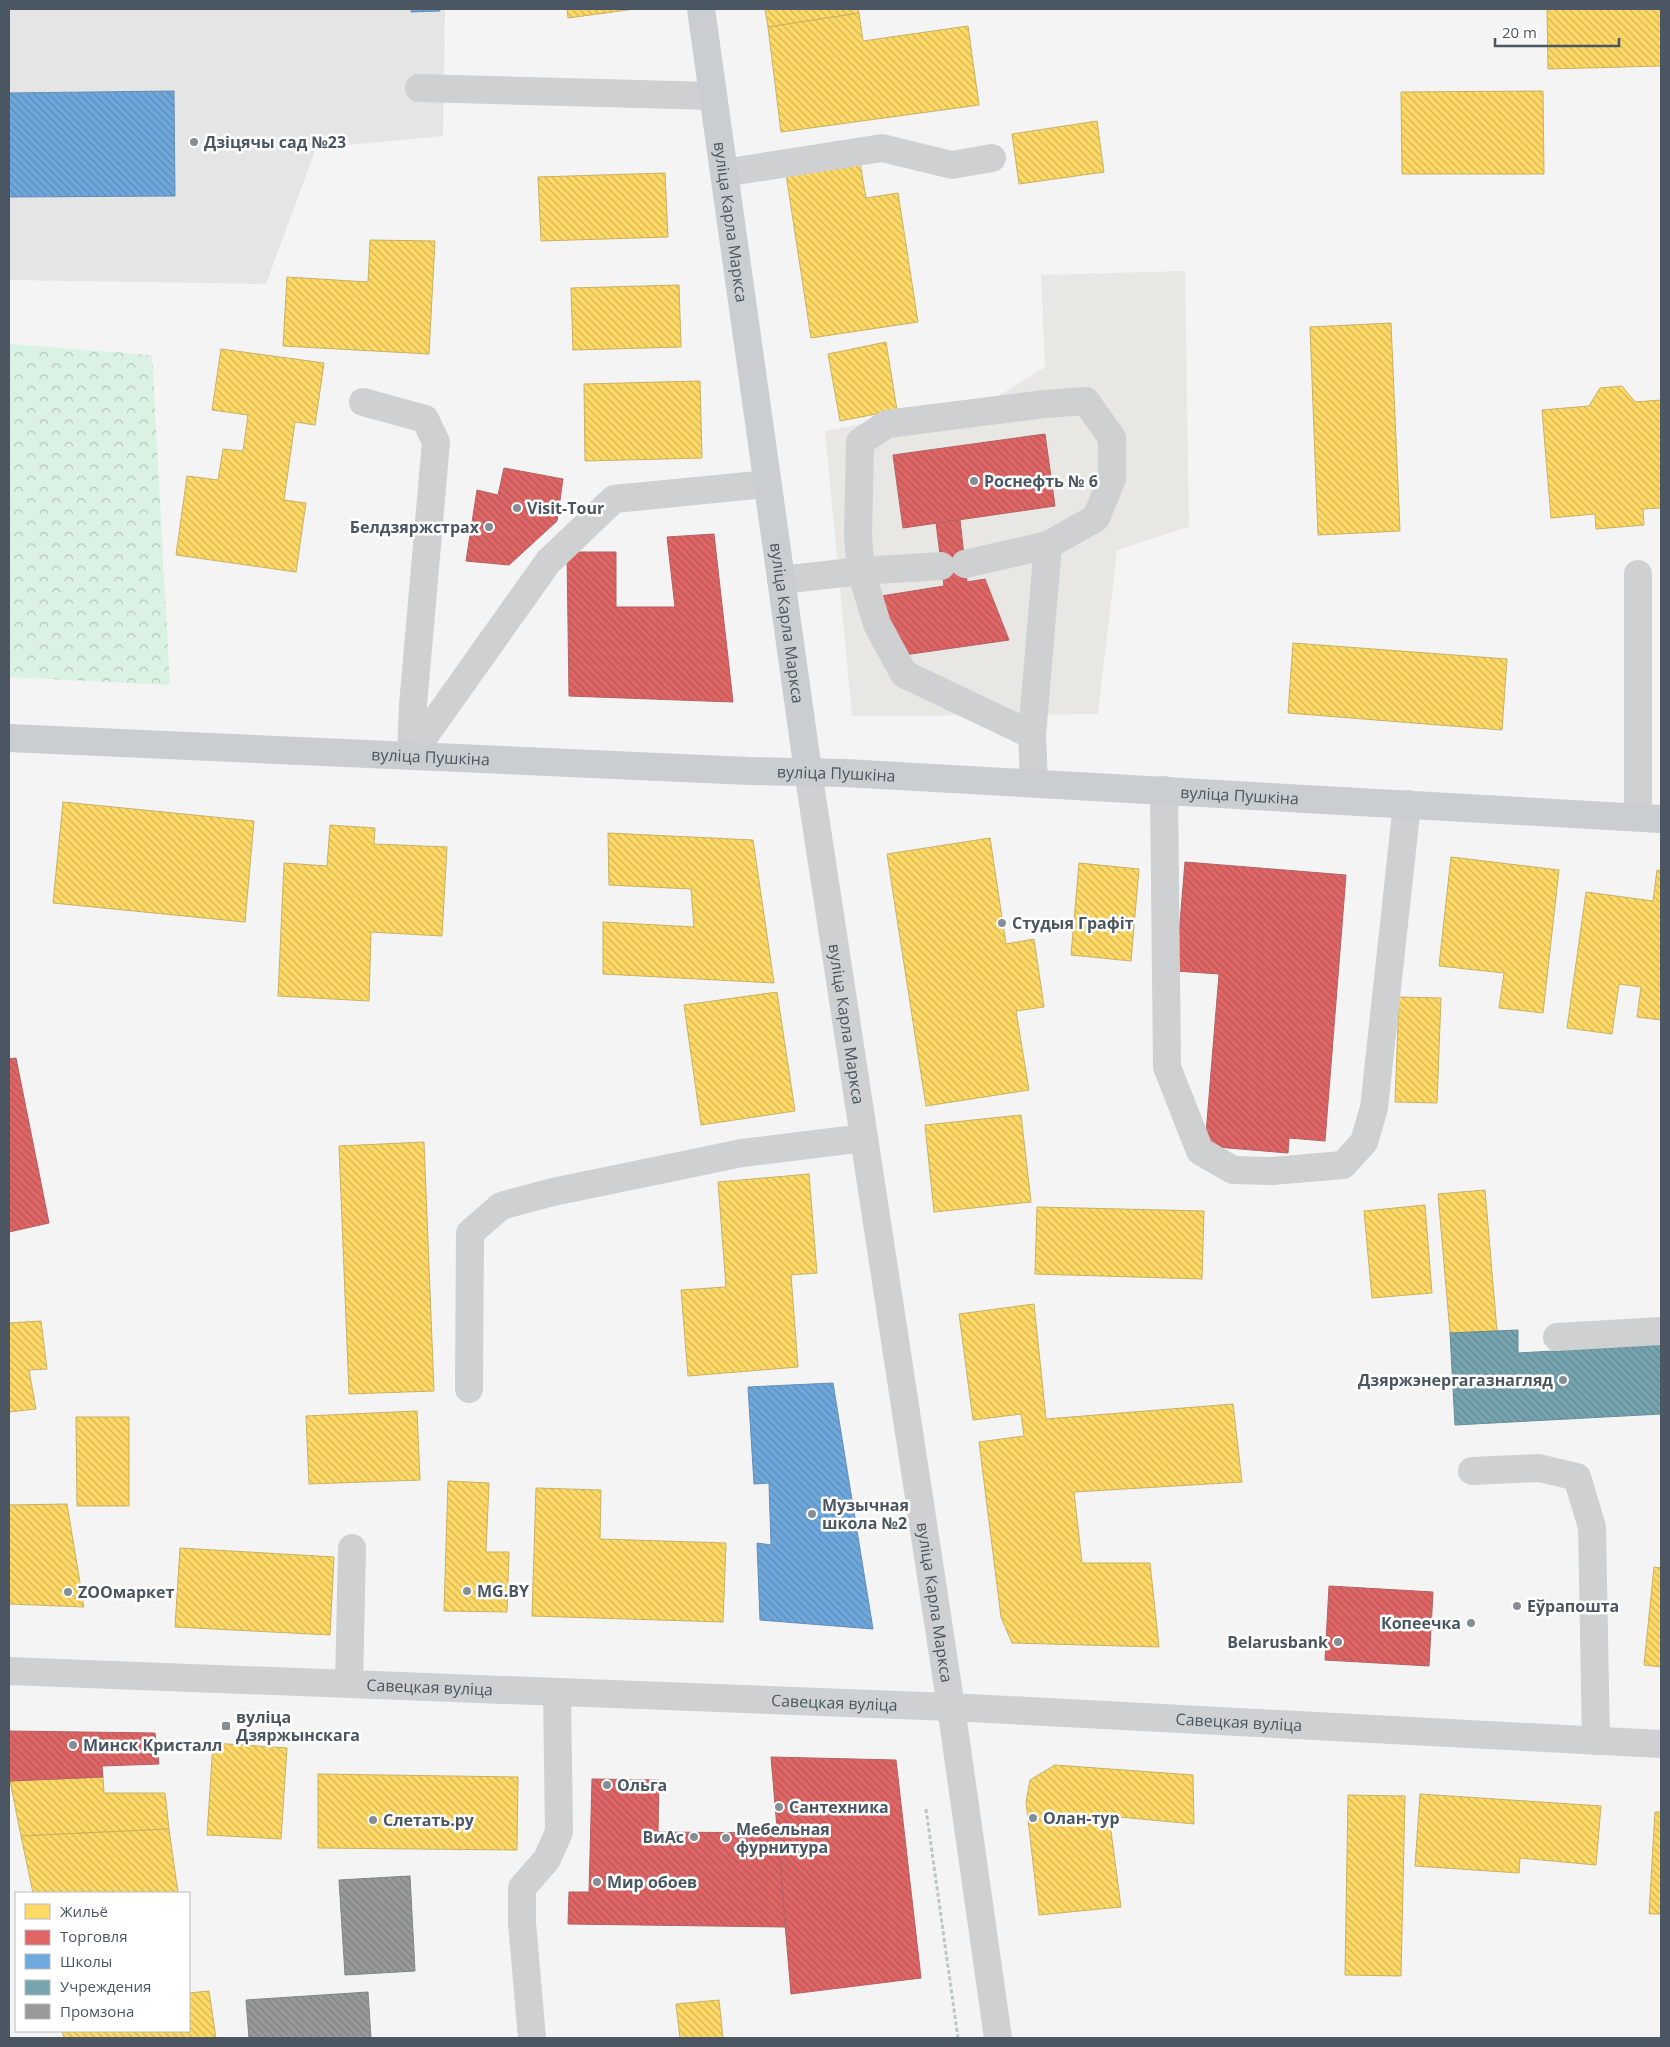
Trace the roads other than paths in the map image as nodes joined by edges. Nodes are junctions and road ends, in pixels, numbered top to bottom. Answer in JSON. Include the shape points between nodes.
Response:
{"nodes":[{"id":1,"x":701,"y":9,"type":"edge"},
{"id":2,"x":419,"y":88,"type":"dead end"},
{"id":3,"x":713,"y":96,"type":"junction"},
{"id":4,"x":992,"y":158,"type":"dead end"},
{"id":5,"x":724,"y":173,"type":"junction"},
{"id":6,"x":363,"y":402,"type":"dead end"},
{"id":7,"x":767,"y":484,"type":"junction"},
{"id":8,"x":1048,"y":545,"type":"junction"},
{"id":9,"x":861,"y":570,"type":"junction"},
{"id":10,"x":1638,"y":574,"type":"dead end"},
{"id":11,"x":780,"y":580,"type":"junction"},
{"id":12,"x":1032,"y":735,"type":"junction"},
{"id":13,"x":9,"y":738,"type":"edge"},
{"id":14,"x":411,"y":755,"type":"junction"},
{"id":15,"x":808,"y":771,"type":"junction"},
{"id":16,"x":1034,"y":782,"type":"junction"},
{"id":17,"x":1164,"y":790,"type":"junction"},
{"id":18,"x":1407,"y":804,"type":"junction"},
{"id":19,"x":1649,"y":818,"type":"edge"},
{"id":20,"x":864,"y":1138,"type":"junction"},
{"id":21,"x":1661,"y":1331,"type":"edge"},
{"id":22,"x":1557,"y":1337,"type":"dead end"},
{"id":23,"x":469,"y":1389,"type":"dead end"},
{"id":24,"x":1472,"y":1471,"type":"dead end"},
{"id":25,"x":352,"y":1548,"type":"dead end"},
{"id":26,"x":9,"y":1671,"type":"edge"},
{"id":27,"x":349,"y":1684,"type":"junction"},
{"id":28,"x":557,"y":1692,"type":"junction"},
{"id":29,"x":951,"y":1707,"type":"junction"},
{"id":30,"x":1596,"y":1741,"type":"junction"},
{"id":31,"x":1661,"y":1744,"type":"edge"},
{"id":32,"x":532,"y":2038,"type":"edge"},
{"id":33,"x":998,"y":2038,"type":"edge"}],
"edges":[{"from":1,"to":3,"type":"main road","name":"вуліца Карла Маркса"},
{"from":2,"to":3,"type":"street"},
{"from":3,"to":5,"type":"main road","name":"вуліца Карла Маркса"},
{"from":4,"to":5,"type":"street","via":[[952,165],[882,148]]},
{"from":5,"to":7,"type":"main road","name":"вуліца Карла Маркса"},
{"from":6,"to":14,"type":"street","via":[[425,419],[436,442]]},
{"from":7,"to":11,"type":"main road","name":"вуліца Карла Маркса"},
{"from":7,"to":14,"type":"street","via":[[614,499],[548,562]]},
{"from":8,"to":9,"type":"street","via":[[953,565]]},
{"from":8,"to":9,"type":"street","via":[[1096,518],[1112,479],[1112,438],[1086,401],[887,424],[860,442],[858,536]]},
{"from":8,"to":12,"type":"street"},
{"from":9,"to":11,"type":"street"},
{"from":9,"to":12,"type":"street","via":[[877,624],[904,674]]},
{"from":10,"to":19,"type":"street"},
{"from":11,"to":15,"type":"main road","name":"вуліца Карла Маркса"},
{"from":12,"to":16,"type":"street"},
{"from":13,"to":14,"type":"main road","name":"вуліца Пушкіна"},
{"from":14,"to":15,"type":"main road","name":"вуліца Пушкіна"},
{"from":15,"to":16,"type":"main road","name":"вуліца Пушкіна"},
{"from":15,"to":20,"type":"street","name":"вуліца Карла Маркса"},
{"from":16,"to":17,"type":"main road","name":"вуліца Пушкіна"},
{"from":17,"to":18,"type":"main road","name":"вуліца Пушкіна"},
{"from":17,"to":18,"type":"street","via":[[1167,1067],[1200,1151],[1234,1170],[1272,1171],[1343,1165],[1364,1142],[1374,1108]]},
{"from":18,"to":19,"type":"main road","name":"вуліца Пушкіна"},
{"from":20,"to":23,"type":"street","via":[[742,1153],[501,1206],[470,1233]]},
{"from":20,"to":29,"type":"street","name":"вуліца Карла Маркса"},
{"from":21,"to":22,"type":"street"},
{"from":24,"to":30,"type":"street","via":[[1539,1468],[1577,1477],[1592,1527]]},
{"from":25,"to":27,"type":"street"},
{"from":26,"to":27,"type":"street","name":"Савецкая вуліца"},
{"from":27,"to":28,"type":"street","name":"Савецкая вуліца"},
{"from":28,"to":29,"type":"street","name":"Савецкая вуліца"},
{"from":28,"to":32,"type":"street","via":[[558,1832],[547,1859],[522,1888]]},
{"from":29,"to":30,"type":"street","name":"Савецкая вуліца"},
{"from":29,"to":33,"type":"street","name":"вуліца Карла Маркса"},
{"from":30,"to":31,"type":"street","name":"Савецкая вуліца"}]}
